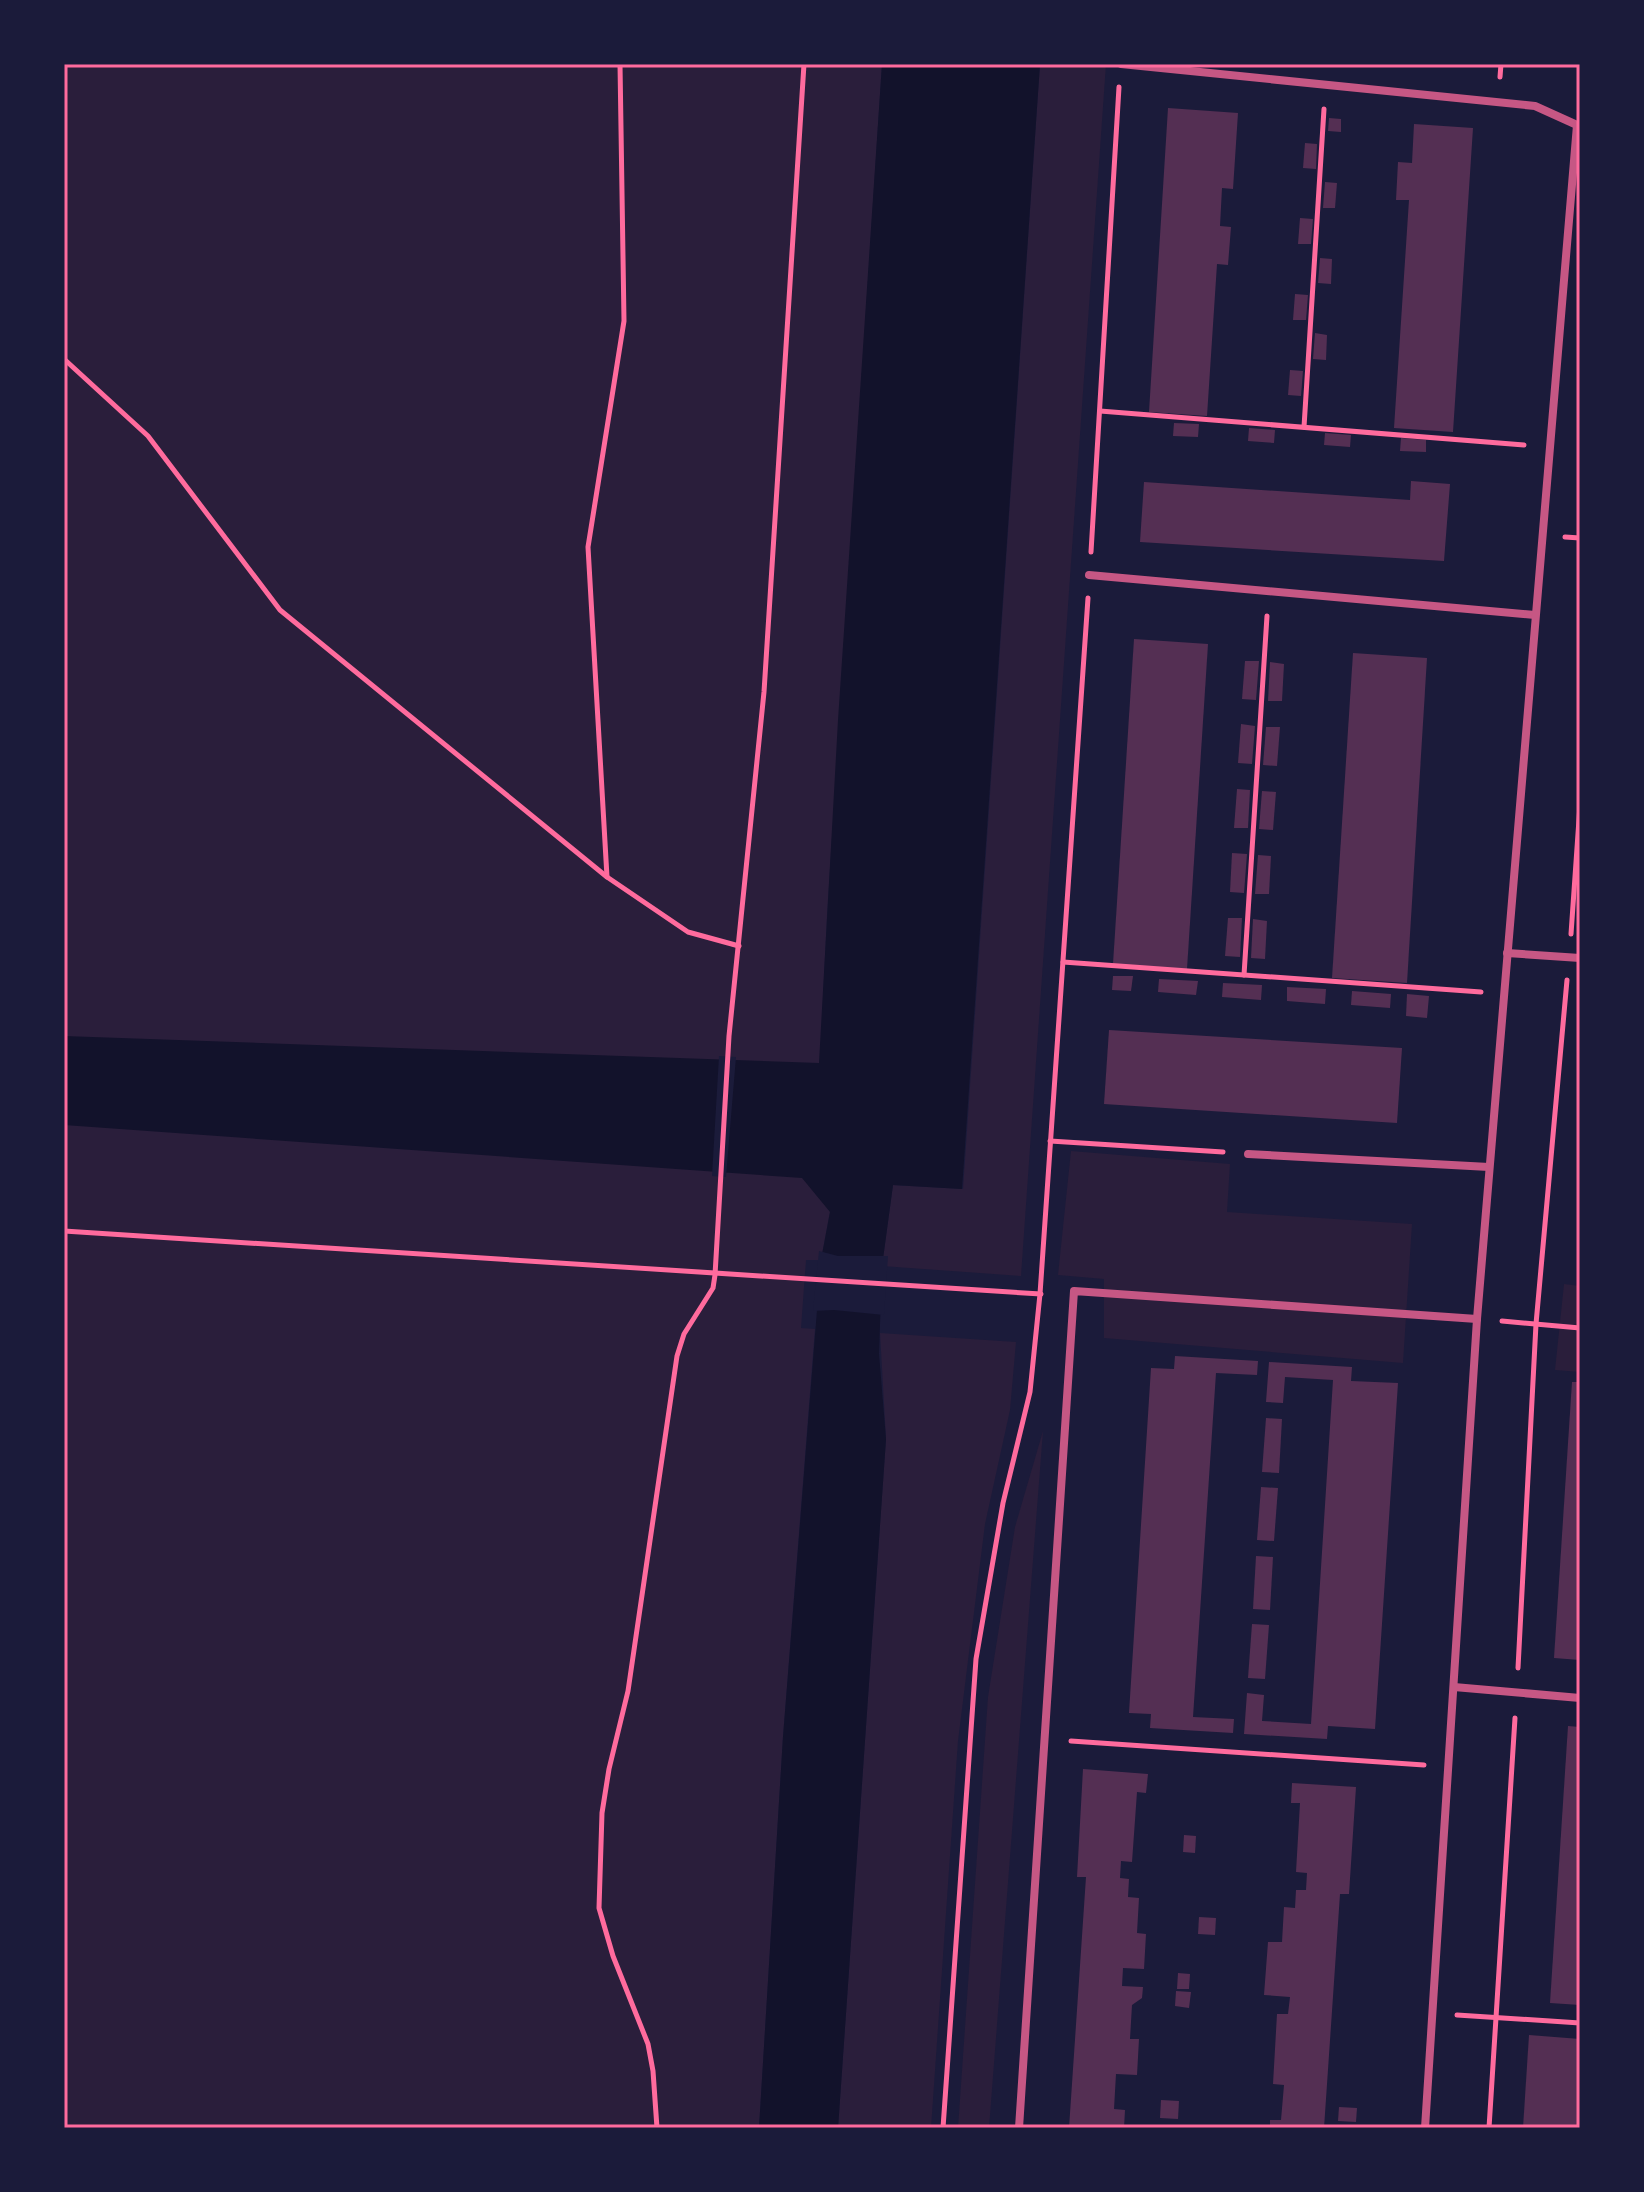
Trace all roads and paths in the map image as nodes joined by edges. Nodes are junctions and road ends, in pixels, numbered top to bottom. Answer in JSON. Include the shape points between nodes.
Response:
{"nodes":[{"id":1,"x":620,"y":64,"type":"edge"},
{"id":2,"x":804,"y":64,"type":"edge"},
{"id":3,"x":1121,"y":64,"type":"edge"},
{"id":4,"x":1325,"y":85,"type":"junction"},
{"id":5,"x":1578,"y":125,"type":"edge"},
{"id":6,"x":64,"y":359,"type":"edge"},
{"id":7,"x":1099,"y":411,"type":"junction"},
{"id":8,"x":1304,"y":427,"type":"junction"},
{"id":9,"x":1549,"y":447,"type":"junction"},
{"id":10,"x":1089,"y":575,"type":"junction"},
{"id":11,"x":1268,"y":591,"type":"junction"},
{"id":12,"x":1535,"y":615,"type":"junction"},
{"id":13,"x":1580,"y":805,"type":"edge"},
{"id":14,"x":607,"y":877,"type":"junction"},
{"id":15,"x":739,"y":946,"type":"junction"},
{"id":16,"x":1507,"y":953,"type":"junction"},
{"id":17,"x":1569,"y":958,"type":"junction"},
{"id":18,"x":1580,"y":958,"type":"edge"},
{"id":19,"x":1063,"y":962,"type":"junction"},
{"id":20,"x":1244,"y":975,"type":"junction"},
{"id":21,"x":1504,"y":994,"type":"junction"},
{"id":22,"x":1050,"y":1141,"type":"junction"},
{"id":23,"x":1248,"y":1154,"type":"joint"},
{"id":24,"x":1489,"y":1167,"type":"junction"},
{"id":25,"x":64,"y":1231,"type":"edge"},
{"id":26,"x":715,"y":1275,"type":"junction"},
{"id":27,"x":1074,"y":1291,"type":"junction"},
{"id":28,"x":1040,"y":1294,"type":"junction"},
{"id":29,"x":1477,"y":1319,"type":"junction"},
{"id":30,"x":1536,"y":1324,"type":"junction"},
{"id":31,"x":1580,"y":1328,"type":"edge"},
{"id":32,"x":1454,"y":1687,"type":"junction"},
{"id":33,"x":1516,"y":1693,"type":"junction"},
{"id":34,"x":1580,"y":1698,"type":"edge"},
{"id":35,"x":1045,"y":1739,"type":"junction"},
{"id":36,"x":1449,"y":1767,"type":"junction"},
{"id":37,"x":1433,"y":2014,"type":"junction"},
{"id":38,"x":1497,"y":2017,"type":"junction"},
{"id":39,"x":1580,"y":2023,"type":"edge"},
{"id":40,"x":657,"y":2128,"type":"edge"},
{"id":41,"x":943,"y":2128,"type":"edge"},
{"id":42,"x":1019,"y":2128,"type":"edge"},
{"id":43,"x":1425,"y":2128,"type":"edge"},
{"id":44,"x":1489,"y":2128,"type":"edge"}],
"edges":[{"from":1,"to":14,"type":"path","via":[[624,321],[588,547]]},
{"from":2,"to":15,"type":"path","via":[[764,692]]},
{"from":3,"to":4,"type":"street"},
{"from":3,"to":7,"type":"path"},
{"from":4,"to":5,"type":"street","via":[[1535,106]]},
{"from":4,"to":8,"type":"path"},
{"from":5,"to":9,"type":"street"},
{"from":6,"to":14,"type":"path","via":[[148,436],[280,610]]},
{"from":7,"to":8,"type":"path"},
{"from":7,"to":10,"type":"path"},
{"from":8,"to":9,"type":"path"},
{"from":9,"to":12,"type":"street"},
{"from":10,"to":11,"type":"street"},
{"from":10,"to":19,"type":"path"},
{"from":11,"to":12,"type":"street"},
{"from":11,"to":20,"type":"path"},
{"from":12,"to":16,"type":"street"},
{"from":13,"to":17,"type":"path"},
{"from":14,"to":15,"type":"path","via":[[688,932]]},
{"from":15,"to":26,"type":"path"},
{"from":16,"to":17,"type":"street"},
{"from":16,"to":21,"type":"street"},
{"from":17,"to":18,"type":"street"},
{"from":17,"to":30,"type":"path"},
{"from":19,"to":20,"type":"path"},
{"from":19,"to":22,"type":"path"},
{"from":20,"to":21,"type":"path"},
{"from":21,"to":24,"type":"street"},
{"from":22,"to":23,"type":"path"},
{"from":22,"to":28,"type":"path"},
{"from":23,"to":24,"type":"street"},
{"from":24,"to":29,"type":"street"},
{"from":25,"to":26,"type":"path"},
{"from":26,"to":28,"type":"path"},
{"from":26,"to":40,"type":"path","via":[[677,1356],[628,1691],[602,1813],[599,1908],[648,2044]]},
{"from":27,"to":28,"type":"path"},
{"from":27,"to":29,"type":"street"},
{"from":27,"to":35,"type":"street"},
{"from":28,"to":41,"type":"path","via":[[1030,1392],[1003,1503],[976,1659]]},
{"from":29,"to":30,"type":"path"},
{"from":29,"to":32,"type":"street"},
{"from":30,"to":31,"type":"path"},
{"from":30,"to":33,"type":"path"},
{"from":32,"to":33,"type":"street"},
{"from":32,"to":36,"type":"street"},
{"from":33,"to":34,"type":"street"},
{"from":33,"to":38,"type":"path"},
{"from":35,"to":36,"type":"path"},
{"from":35,"to":42,"type":"street"},
{"from":36,"to":37,"type":"street"},
{"from":37,"to":38,"type":"path"},
{"from":37,"to":43,"type":"street"},
{"from":38,"to":39,"type":"path"},
{"from":38,"to":44,"type":"path"}]}
